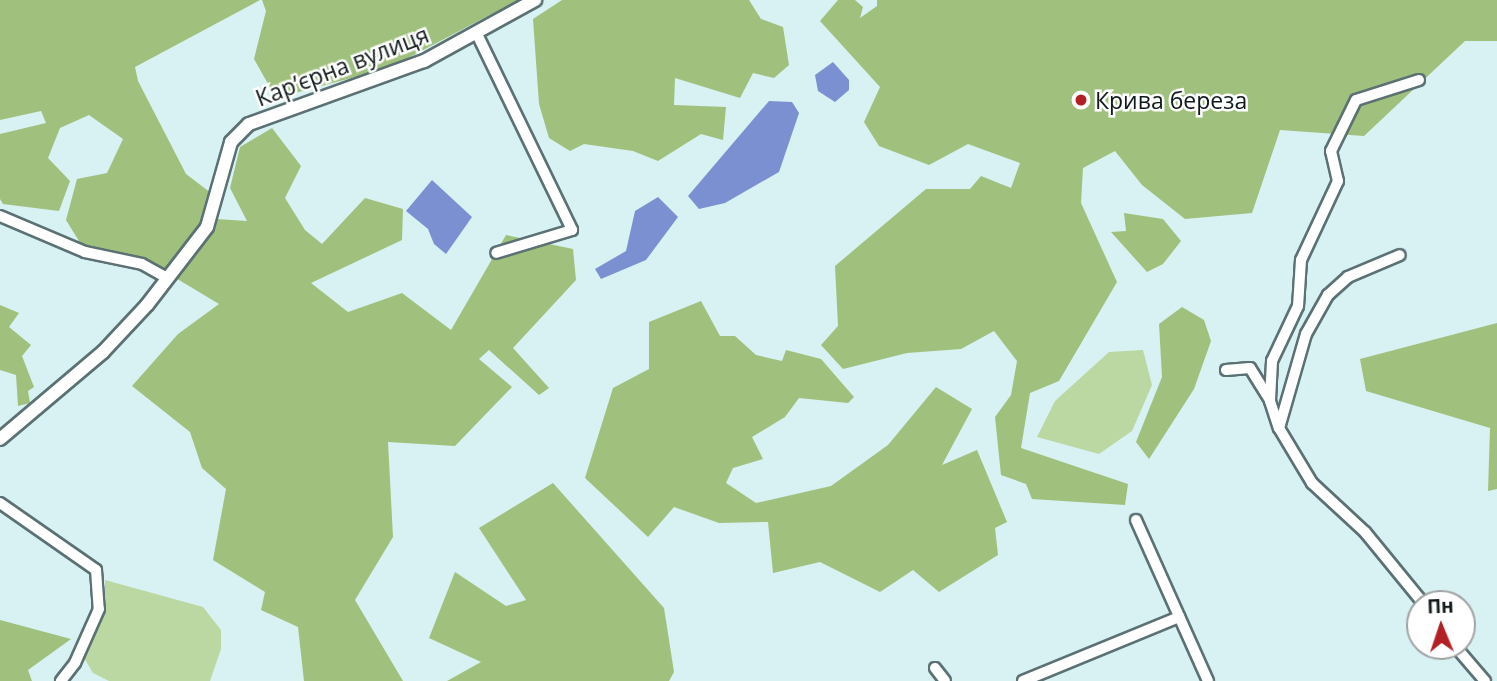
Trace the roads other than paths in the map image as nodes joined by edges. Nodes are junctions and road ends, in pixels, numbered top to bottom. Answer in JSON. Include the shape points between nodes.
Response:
{"nodes":[{"id":1,"x":535,"y":0,"type":"edge"},
{"id":2,"x":476,"y":33,"type":"junction"},
{"id":3,"x":1419,"y":80,"type":"dead end"},
{"id":4,"x":0,"y":216,"type":"edge"},
{"id":5,"x":496,"y":253,"type":"dead end"},
{"id":6,"x":1399,"y":255,"type":"dead end"},
{"id":7,"x":167,"y":278,"type":"junction"},
{"id":8,"x":1226,"y":370,"type":"dead end"},
{"id":9,"x":1270,"y":401,"type":"junction"},
{"id":10,"x":1279,"y":428,"type":"junction"},
{"id":11,"x":0,"y":439,"type":"edge"},
{"id":12,"x":0,"y":503,"type":"edge"},
{"id":13,"x":1136,"y":520,"type":"dead end"},
{"id":14,"x":1412,"y":590,"type":"edge"},
{"id":15,"x":1179,"y":617,"type":"junction"},
{"id":16,"x":1467,"y":660,"type":"edge"},
{"id":17,"x":936,"y":668,"type":"dead end"},
{"id":18,"x":61,"y":681,"type":"edge"},
{"id":19,"x":945,"y":681,"type":"edge"},
{"id":20,"x":1023,"y":681,"type":"edge"},
{"id":21,"x":1208,"y":681,"type":"edge"},
{"id":22,"x":1485,"y":681,"type":"edge"}],
"edges":[{"from":1,"to":2,"type":"street","name":"Карʼєрна вулиця"},
{"from":2,"to":5,"type":"street","via":[[572,230]]},
{"from":2,"to":7,"type":"street","name":"Карʼєрна вулиця","via":[[424,61],[249,124],[231,142],[207,227]]},
{"from":3,"to":9,"type":"street","via":[[1356,100],[1331,150],[1338,181],[1301,260],[1298,306],[1272,361]]},
{"from":4,"to":7,"type":"street","via":[[85,252],[142,264]]},
{"from":6,"to":10,"type":"street","via":[[1348,277],[1328,295],[1306,334]]},
{"from":7,"to":11,"type":"street","name":"Карʼєрна вулиця","via":[[103,352]]},
{"from":8,"to":9,"type":"street","via":[[1251,368]]},
{"from":9,"to":10,"type":"street"},
{"from":10,"to":14,"type":"street","via":[[1312,483],[1364,532]]},
{"from":12,"to":18,"type":"street","via":[[96,570],[99,609],[75,663]]},
{"from":13,"to":15,"type":"street"},
{"from":15,"to":20,"type":"street"},
{"from":15,"to":21,"type":"street"},
{"from":16,"to":22,"type":"street"},
{"from":17,"to":19,"type":"street"}]}
